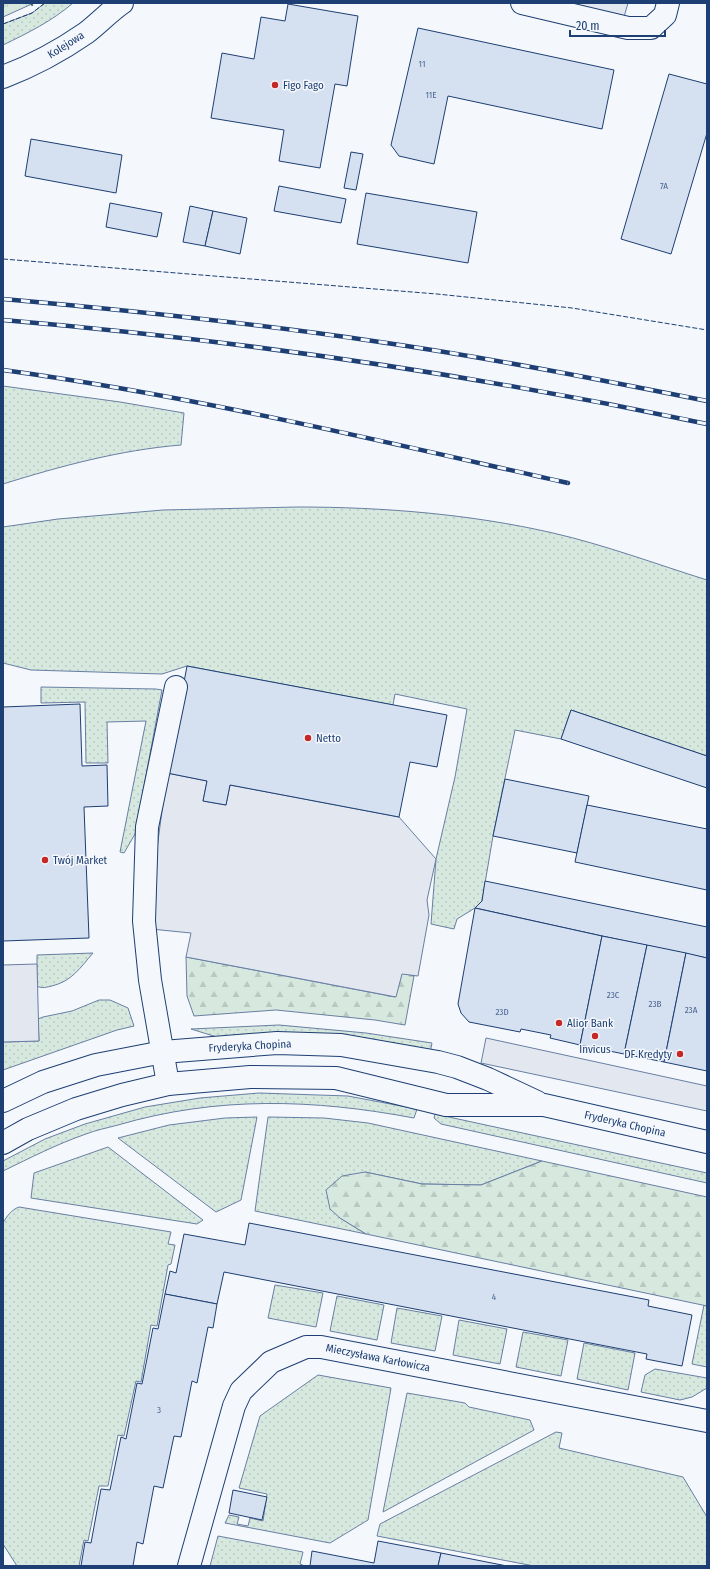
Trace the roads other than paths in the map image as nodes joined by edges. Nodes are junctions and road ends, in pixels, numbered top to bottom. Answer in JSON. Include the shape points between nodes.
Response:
{"nodes":[{"id":1,"x":122,"y":3,"type":"edge"},
{"id":2,"x":522,"y":3,"type":"edge"},
{"id":3,"x":668,"y":3,"type":"edge"},
{"id":4,"x":5,"y":81,"type":"edge"},
{"id":5,"x":176,"y":687,"type":"dead end"},
{"id":6,"x":163,"y":1052,"type":"junction"},
{"id":7,"x":168,"y":1084,"type":"junction"},
{"id":8,"x":3,"y":1101,"type":"edge"},
{"id":9,"x":544,"y":1106,"type":"junction"},
{"id":10,"x":707,"y":1142,"type":"edge"},
{"id":11,"x":3,"y":1143,"type":"edge"},
{"id":12,"x":707,"y":1421,"type":"edge"},
{"id":13,"x":189,"y":1566,"type":"edge"}],
"edges":[{"from":1,"to":4,"type":"street","name":"Kolejowa","via":[[86,32]]},
{"from":2,"to":3,"type":"street","via":[[628,28],[651,28],[665,15]]},
{"from":5,"to":6,"type":"street","via":[[147,827],[144,898],[150,980]]},
{"from":6,"to":7,"type":"street"},
{"from":6,"to":8,"type":"street","name":"Fryderyka Chopina","via":[[96,1065],[43,1082]]},
{"from":6,"to":9,"type":"street","name":"Fryderyka Chopina","via":[[277,1043],[341,1045],[457,1067]]},
{"from":7,"to":9,"type":"street","name":"Fryderyka Chopina","via":[[250,1077],[336,1078],[446,1105]]},
{"from":7,"to":11,"type":"street","name":"Fryderyka Chopina","via":[[76,1109],[28,1129]]},
{"from":9,"to":10,"type":"street","name":"Fryderyka Chopina"},
{"from":12,"to":13,"type":"street","name":"Mieczysława Karłowicza","via":[[320,1347],[306,1347],[271,1362],[241,1390],[234,1406]]}]}
